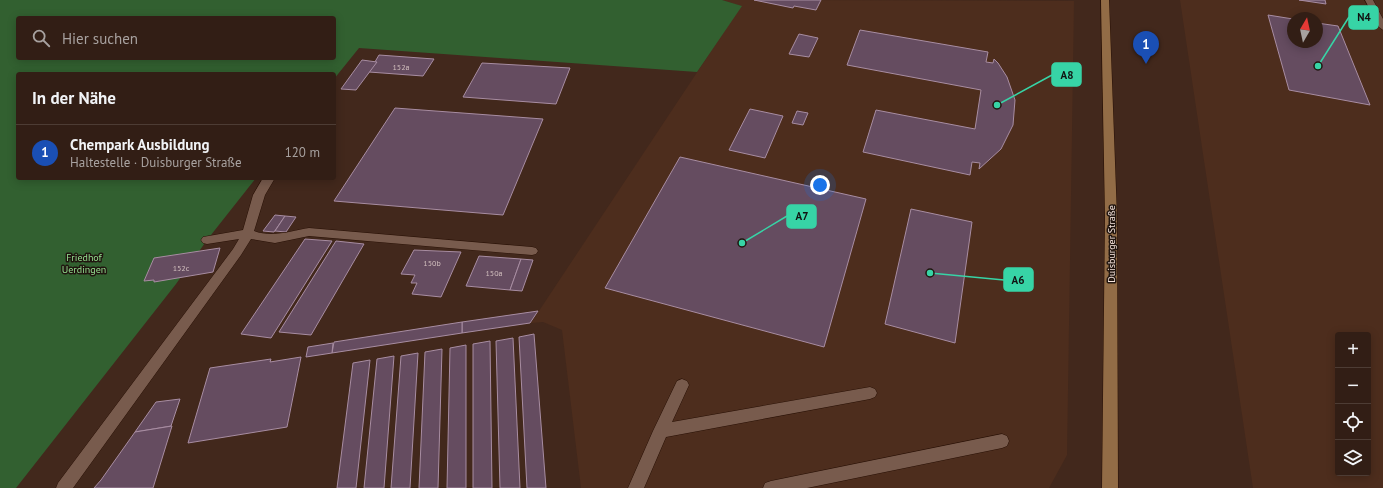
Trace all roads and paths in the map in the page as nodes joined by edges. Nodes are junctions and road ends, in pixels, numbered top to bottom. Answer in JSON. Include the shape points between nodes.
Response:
{"nodes":[{"id":1,"x":1105,"y":0,"type":"edge"},
{"id":2,"x":1370,"y":0,"type":"edge"},
{"id":3,"x":1383,"y":27,"type":"edge"},
{"id":4,"x":268,"y":180,"type":"edge"},
{"id":5,"x":248,"y":233,"type":"junction"},
{"id":6,"x":206,"y":240,"type":"dead end"},
{"id":7,"x":532,"y":251,"type":"dead end"},
{"id":8,"x":682,"y":385,"type":"dead end"},
{"id":9,"x":870,"y":393,"type":"dead end"},
{"id":10,"x":660,"y":431,"type":"junction"},
{"id":11,"x":1002,"y":442,"type":"dead end"},
{"id":12,"x":64,"y":488,"type":"edge"},
{"id":13,"x":636,"y":488,"type":"edge"},
{"id":14,"x":772,"y":488,"type":"edge"},
{"id":15,"x":1110,"y":488,"type":"edge"}],
"edges":[{"from":1,"to":15,"type":"main road","name":"Duisburger Straße","via":[[1111,217]]},
{"from":2,"to":3,"type":"lane"},
{"from":4,"to":5,"type":"lane","via":[[259,195]]},
{"from":5,"to":6,"type":"lane"},
{"from":5,"to":7,"type":"lane","via":[[275,239],[309,232]]},
{"from":5,"to":12,"type":"lane","via":[[237,252]]},
{"from":8,"to":10,"type":"lane"},
{"from":9,"to":10,"type":"lane"},
{"from":10,"to":13,"type":"lane"},
{"from":11,"to":14,"type":"lane"}]}
